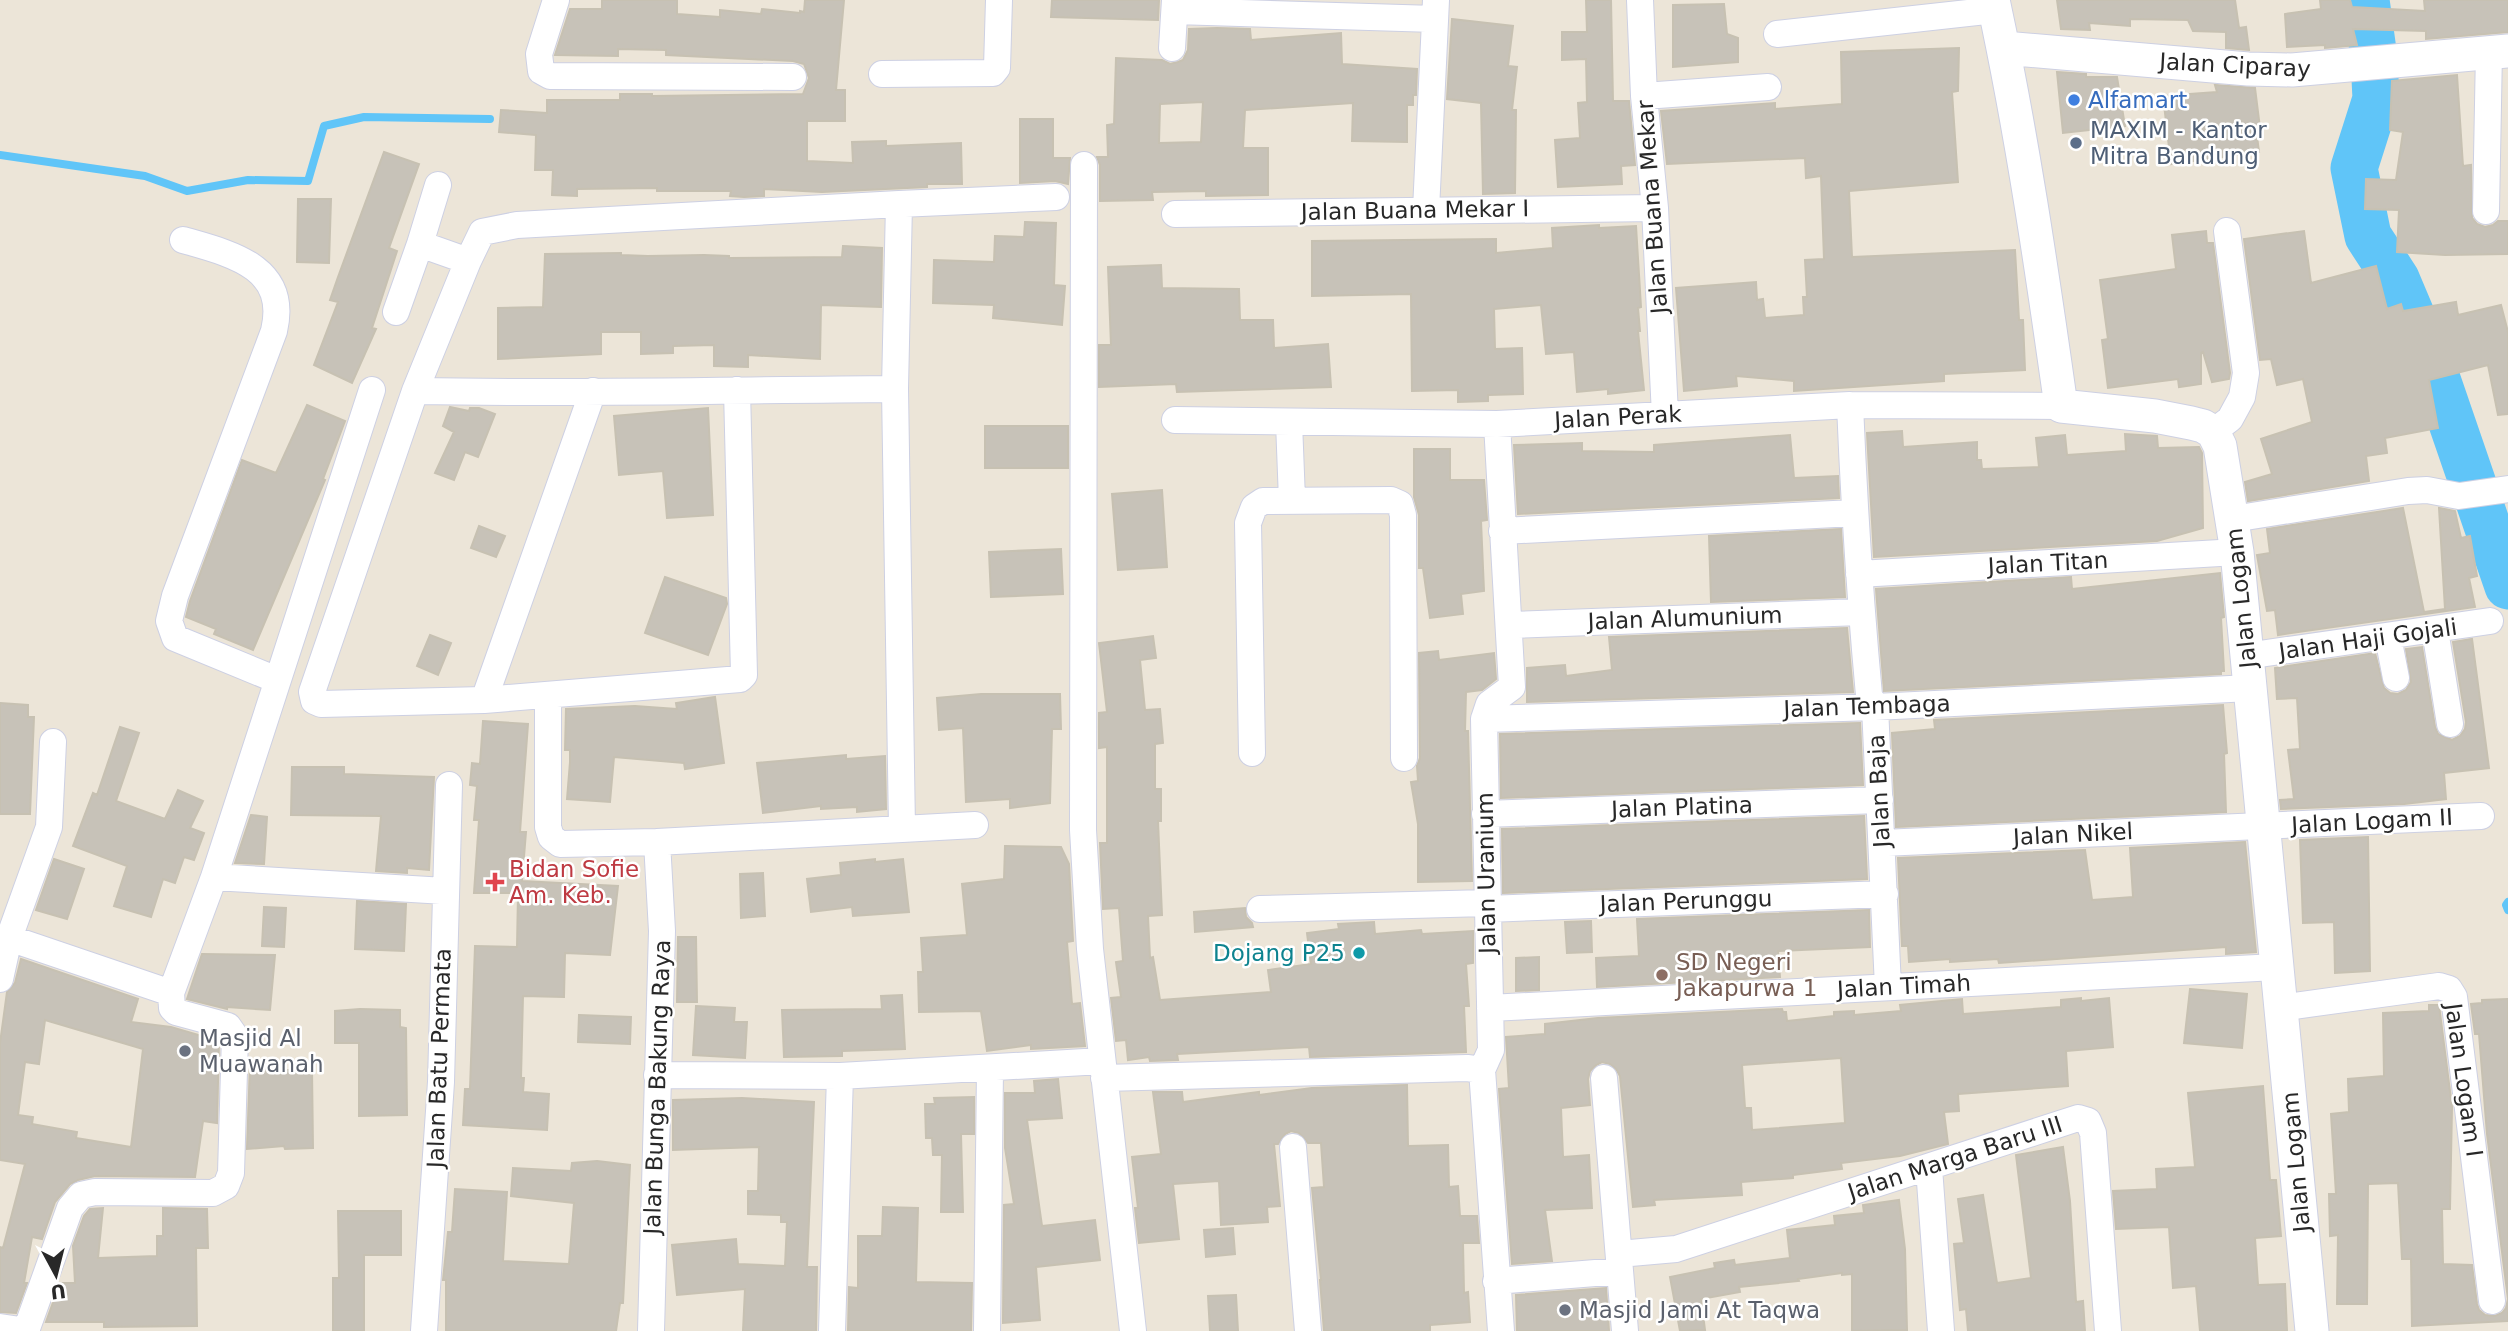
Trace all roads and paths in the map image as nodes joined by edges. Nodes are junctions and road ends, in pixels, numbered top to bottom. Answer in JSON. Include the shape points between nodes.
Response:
{"nodes":[{"id":1,"x":556,"y":0,"type":"edge"},
{"id":2,"x":999,"y":0,"type":"edge"},
{"id":3,"x":1640,"y":0,"type":"edge"},
{"id":4,"x":1175,"y":5,"type":"edge"},
{"id":5,"x":1994,"y":5,"type":"edge"},
{"id":6,"x":1435,"y":9,"type":"edge"},
{"id":7,"x":1777,"y":34,"type":"dead end"},
{"id":8,"x":1172,"y":48,"type":"dead end"},
{"id":9,"x":2004,"y":48,"type":"junction"},
{"id":10,"x":2499,"y":51,"type":"edge"},
{"id":11,"x":882,"y":74,"type":"dead end"},
{"id":12,"x":793,"y":77,"type":"dead end"},
{"id":13,"x":1768,"y":87,"type":"dead end"},
{"id":14,"x":1644,"y":96,"type":"junction"},
{"id":15,"x":1084,"y":165,"type":"dead end"},
{"id":16,"x":438,"y":185,"type":"dead end"},
{"id":17,"x":1056,"y":197,"type":"dead end"},
{"id":18,"x":899,"y":204,"type":"junction"},
{"id":19,"x":1655,"y":208,"type":"junction"},
{"id":20,"x":1426,"y":210,"type":"junction"},
{"id":21,"x":2486,"y":211,"type":"dead end"},
{"id":22,"x":1175,"y":214,"type":"dead end"},
{"id":23,"x":2227,"y":231,"type":"dead end"},
{"id":24,"x":183,"y":240,"type":"dead end"},
{"id":25,"x":420,"y":244,"type":"junction"},
{"id":26,"x":468,"y":261,"type":"junction"},
{"id":27,"x":396,"y":312,"type":"dead end"},
{"id":28,"x":895,"y":389,"type":"junction"},
{"id":29,"x":372,"y":390,"type":"dead end"},
{"id":30,"x":737,"y":390,"type":"junction"},
{"id":31,"x":415,"y":391,"type":"junction"},
{"id":32,"x":593,"y":391,"type":"junction"},
{"id":33,"x":1850,"y":405,"type":"junction"},
{"id":34,"x":2062,"y":407,"type":"junction"},
{"id":35,"x":1665,"y":415,"type":"junction"},
{"id":36,"x":1175,"y":420,"type":"dead end"},
{"id":37,"x":1289,"y":422,"type":"junction"},
{"id":38,"x":1497,"y":424,"type":"junction"},
{"id":39,"x":2213,"y":432,"type":"junction"},
{"id":40,"x":2498,"y":490,"type":"edge"},
{"id":41,"x":1292,"y":500,"type":"junction"},
{"id":42,"x":1854,"y":513,"type":"junction"},
{"id":43,"x":2233,"y":519,"type":"junction"},
{"id":44,"x":1502,"y":531,"type":"junction"},
{"id":45,"x":2237,"y":552,"type":"junction"},
{"id":46,"x":1858,"y":574,"type":"junction"},
{"id":47,"x":1861,"y":612,"type":"junction"},
{"id":48,"x":2490,"y":621,"type":"dead end"},
{"id":49,"x":1510,"y":625,"type":"junction"},
{"id":50,"x":2435,"y":629,"type":"junction"},
{"id":51,"x":2388,"y":637,"type":"junction"},
{"id":52,"x":2246,"y":656,"type":"junction"},
{"id":53,"x":2396,"y":678,"type":"dead end"},
{"id":54,"x":277,"y":680,"type":"junction"},
{"id":55,"x":1511,"y":687,"type":"junction"},
{"id":56,"x":2250,"y":688,"type":"junction"},
{"id":57,"x":548,"y":696,"type":"junction"},
{"id":58,"x":484,"y":700,"type":"junction"},
{"id":59,"x":1875,"y":707,"type":"junction"},
{"id":60,"x":1512,"y":718,"type":"junction"},
{"id":61,"x":1484,"y":719,"type":"junction"},
{"id":62,"x":2450,"y":724,"type":"dead end"},
{"id":63,"x":53,"y":742,"type":"dead end"},
{"id":64,"x":1252,"y":753,"type":"dead end"},
{"id":65,"x":1404,"y":758,"type":"dead end"},
{"id":66,"x":449,"y":785,"type":"dead end"},
{"id":67,"x":1880,"y":800,"type":"junction"},
{"id":68,"x":1485,"y":814,"type":"junction"},
{"id":69,"x":2481,"y":816,"type":"dead end"},
{"id":70,"x":975,"y":825,"type":"dead end"},
{"id":71,"x":2263,"y":825,"type":"junction"},
{"id":72,"x":902,"y":829,"type":"junction"},
{"id":73,"x":657,"y":842,"type":"junction"},
{"id":74,"x":1882,"y":843,"type":"junction"},
{"id":75,"x":214,"y":877,"type":"junction"},
{"id":76,"x":445,"y":891,"type":"junction"},
{"id":77,"x":1885,"y":894,"type":"junction"},
{"id":78,"x":1487,"y":906,"type":"junction"},
{"id":79,"x":1260,"y":909,"type":"dead end"},
{"id":80,"x":9,"y":938,"type":"junction"},
{"id":81,"x":2276,"y":967,"type":"junction"},
{"id":82,"x":0,"y":979,"type":"edge"},
{"id":83,"x":1888,"y":987,"type":"junction"},
{"id":84,"x":171,"y":993,"type":"junction"},
{"id":85,"x":1490,"y":1007,"type":"junction"},
{"id":86,"x":2279,"y":1008,"type":"junction"},
{"id":87,"x":990,"y":1069,"type":"junction"},
{"id":88,"x":1103,"y":1069,"type":"junction"},
{"id":89,"x":1482,"y":1070,"type":"junction"},
{"id":90,"x":657,"y":1074,"type":"junction"},
{"id":91,"x":840,"y":1076,"type":"junction"},
{"id":92,"x":1604,"y":1078,"type":"dead end"},
{"id":93,"x":1293,"y":1147,"type":"dead end"},
{"id":94,"x":1929,"y":1168,"type":"junction"},
{"id":95,"x":1620,"y":1262,"type":"junction"},
{"id":96,"x":1496,"y":1280,"type":"junction"},
{"id":97,"x":2492,"y":1301,"type":"dead end"},
{"id":98,"x":1495,"y":1329,"type":"edge"},
{"id":99,"x":14,"y":1330,"type":"edge"},
{"id":100,"x":424,"y":1331,"type":"edge"},
{"id":101,"x":651,"y":1331,"type":"edge"},
{"id":102,"x":832,"y":1331,"type":"edge"},
{"id":103,"x":987,"y":1331,"type":"edge"},
{"id":104,"x":1133,"y":1331,"type":"edge"},
{"id":105,"x":1308,"y":1331,"type":"edge"},
{"id":106,"x":1625,"y":1331,"type":"edge"},
{"id":107,"x":1941,"y":1331,"type":"edge"},
{"id":108,"x":2108,"y":1331,"type":"edge"},
{"id":109,"x":2312,"y":1331,"type":"edge"}],
"edges":[{"from":1,"to":12,"type":"street","via":[[539,54],[541,71],[550,76]]},
{"from":2,"to":11,"type":"street","via":[[997,68],[993,73]]},
{"from":3,"to":14,"type":"street","name":"Jalan Buana Mekar"},
{"from":4,"to":6,"type":"street"},
{"from":4,"to":8,"type":"street"},
{"from":5,"to":7,"type":"street"},
{"from":5,"to":9,"type":"street"},
{"from":6,"to":20,"type":"street"},
{"from":9,"to":10,"type":"street","name":"Jalan Ciparay","via":[[2292,70]]},
{"from":9,"to":34,"type":"street"},
{"from":10,"to":21,"type":"street"},
{"from":13,"to":14,"type":"street"},
{"from":14,"to":19,"type":"street","name":"Jalan Buana Mekar"},
{"from":15,"to":88,"type":"street","via":[[1083,830]]},
{"from":16,"to":25,"type":"street"},
{"from":17,"to":18,"type":"street"},
{"from":18,"to":26,"type":"street","via":[[497,227],[482,232]]},
{"from":18,"to":28,"type":"street"},
{"from":19,"to":20,"type":"street","name":"Jalan Buana Mekar I"},
{"from":19,"to":35,"type":"street","name":"Jalan Buana Mekar"},
{"from":20,"to":22,"type":"street","name":"Jalan Buana Mekar I"},
{"from":23,"to":39,"type":"street","via":[[2246,373],[2242,397],[2230,419]]},
{"from":24,"to":54,"type":"street","via":[[225,253],[263,274],[272,285],[278,308],[272,338],[174,596],[169,621],[175,638]]},
{"from":25,"to":26,"type":"street"},
{"from":25,"to":27,"type":"street"},
{"from":26,"to":31,"type":"street"},
{"from":28,"to":30,"type":"street"},
{"from":28,"to":72,"type":"street"},
{"from":29,"to":54,"type":"street"},
{"from":30,"to":32,"type":"street"},
{"from":30,"to":57,"type":"street","via":[[744,675],[740,679]]},
{"from":31,"to":32,"type":"street"},
{"from":31,"to":58,"type":"street","via":[[312,692],[314,701]]},
{"from":32,"to":58,"type":"street"},
{"from":33,"to":34,"type":"street","name":"Jalan Perak"},
{"from":33,"to":35,"type":"street","name":"Jalan Perak"},
{"from":33,"to":42,"type":"street","name":"Jalan Baja"},
{"from":34,"to":39,"type":"street","via":[[2155,416]]},
{"from":35,"to":38,"type":"street","name":"Jalan Perak"},
{"from":36,"to":37,"type":"street","name":"Jalan Perak"},
{"from":37,"to":38,"type":"street","name":"Jalan Perak"},
{"from":37,"to":41,"type":"street"},
{"from":38,"to":44,"type":"street"},
{"from":39,"to":43,"type":"street","name":"Jalan Logam","via":[[2220,446]]},
{"from":40,"to":43,"type":"street","via":[[2461,495],[2408,491]]},
{"from":41,"to":64,"type":"street","via":[[1263,501],[1254,507],[1248,523]]},
{"from":41,"to":65,"type":"street","via":[[1391,500],[1400,504],[1404,515]]},
{"from":42,"to":44,"type":"street"},
{"from":42,"to":46,"type":"street","name":"Jalan Baja"},
{"from":43,"to":45,"type":"street","name":"Jalan Logam"},
{"from":44,"to":49,"type":"street"},
{"from":45,"to":46,"type":"street","name":"Jalan Titan"},
{"from":45,"to":52,"type":"street","name":"Jalan Logam"},
{"from":46,"to":47,"type":"street","name":"Jalan Baja"},
{"from":47,"to":49,"type":"street","name":"Jalan Alumunium"},
{"from":47,"to":59,"type":"street","name":"Jalan Baja","via":[[1869,695]]},
{"from":48,"to":50,"type":"street","name":"Jalan Haji Gojali"},
{"from":49,"to":55,"type":"street"},
{"from":50,"to":51,"type":"street","name":"Jalan Haji Gojali"},
{"from":50,"to":62,"type":"street"},
{"from":51,"to":52,"type":"street","name":"Jalan Haji Gojali"},
{"from":51,"to":53,"type":"street"},
{"from":52,"to":56,"type":"street","name":"Jalan Logam"},
{"from":54,"to":75,"type":"street"},
{"from":55,"to":60,"type":"street"},
{"from":55,"to":61,"type":"street","via":[[1489,704]]},
{"from":56,"to":59,"type":"street","name":"Jalan Tembaga"},
{"from":56,"to":71,"type":"street","name":"Jalan Logam"},
{"from":57,"to":58,"type":"street"},
{"from":57,"to":73,"type":"street","via":[[551,837],[560,844]]},
{"from":59,"to":60,"type":"street","name":"Jalan Tembaga"},
{"from":59,"to":67,"type":"street","name":"Jalan Baja"},
{"from":60,"to":61,"type":"street","name":"Jalan Tembaga"},
{"from":61,"to":68,"type":"street","name":"Jalan Uranium"},
{"from":63,"to":80,"type":"street","via":[[48,827]]},
{"from":66,"to":76,"type":"street","name":"Jalan Batu Permata"},
{"from":67,"to":68,"type":"street","name":"Jalan Platina"},
{"from":67,"to":74,"type":"street","name":"Jalan Baja"},
{"from":68,"to":78,"type":"street","name":"Jalan Uranium"},
{"from":69,"to":71,"type":"street","name":"Jalan Logam II"},
{"from":70,"to":72,"type":"street"},
{"from":71,"to":74,"type":"street","name":"Jalan Nikel"},
{"from":71,"to":81,"type":"street","name":"Jalan Logam"},
{"from":72,"to":73,"type":"street"},
{"from":73,"to":90,"type":"street","name":"Jalan Bunga Bakung Raya","via":[[662,931]]},
{"from":74,"to":77,"type":"street","name":"Jalan Baja"},
{"from":75,"to":76,"type":"street"},
{"from":75,"to":84,"type":"street"},
{"from":76,"to":100,"type":"street","name":"Jalan Batu Permata","via":[[441,1082]]},
{"from":77,"to":78,"type":"street","name":"Jalan Perunggu"},
{"from":77,"to":83,"type":"street","name":"Jalan Baja"},
{"from":78,"to":79,"type":"street","name":"Jalan Perunggu"},
{"from":78,"to":85,"type":"street","name":"Jalan Uranium"},
{"from":80,"to":82,"type":"street"},
{"from":80,"to":84,"type":"street"},
{"from":81,"to":83,"type":"street","name":"Jalan Timah"},
{"from":81,"to":86,"type":"street","name":"Jalan Logam"},
{"from":83,"to":85,"type":"street","name":"Jalan Timah"},
{"from":84,"to":99,"type":"street","via":[[176,1012],[228,1026],[235,1036],[232,1173],[226,1186],[214,1193],[81,1195],[70,1208]]},
{"from":85,"to":89,"type":"street","name":"Jalan Uranium","via":[[1491,1050]]},
{"from":86,"to":97,"type":"street","name":"Jalan Logam I","via":[[2439,986],[2449,989],[2454,997]]},
{"from":86,"to":109,"type":"street","name":"Jalan Logam"},
{"from":87,"to":88,"type":"street"},
{"from":87,"to":91,"type":"street"},
{"from":87,"to":103,"type":"street"},
{"from":88,"to":89,"type":"street"},
{"from":88,"to":104,"type":"street"},
{"from":89,"to":96,"type":"street","name":"Jalan Uranium"},
{"from":90,"to":91,"type":"street"},
{"from":90,"to":101,"type":"street","name":"Jalan Bunga Bakung Raya"},
{"from":91,"to":102,"type":"street"},
{"from":92,"to":95,"type":"street"},
{"from":93,"to":105,"type":"street"},
{"from":94,"to":95,"type":"street","name":"Jalan Marga Baru III","via":[[1676,1249]]},
{"from":94,"to":107,"type":"street"},
{"from":94,"to":108,"type":"street","name":"Jalan Marga Baru III","via":[[2078,1118],[2088,1121],[2093,1133]]},
{"from":95,"to":96,"type":"street","name":"Jalan Marga Baru III"},
{"from":95,"to":106,"type":"street"},
{"from":96,"to":98,"type":"street","name":"Jalan Uranium"}]}
